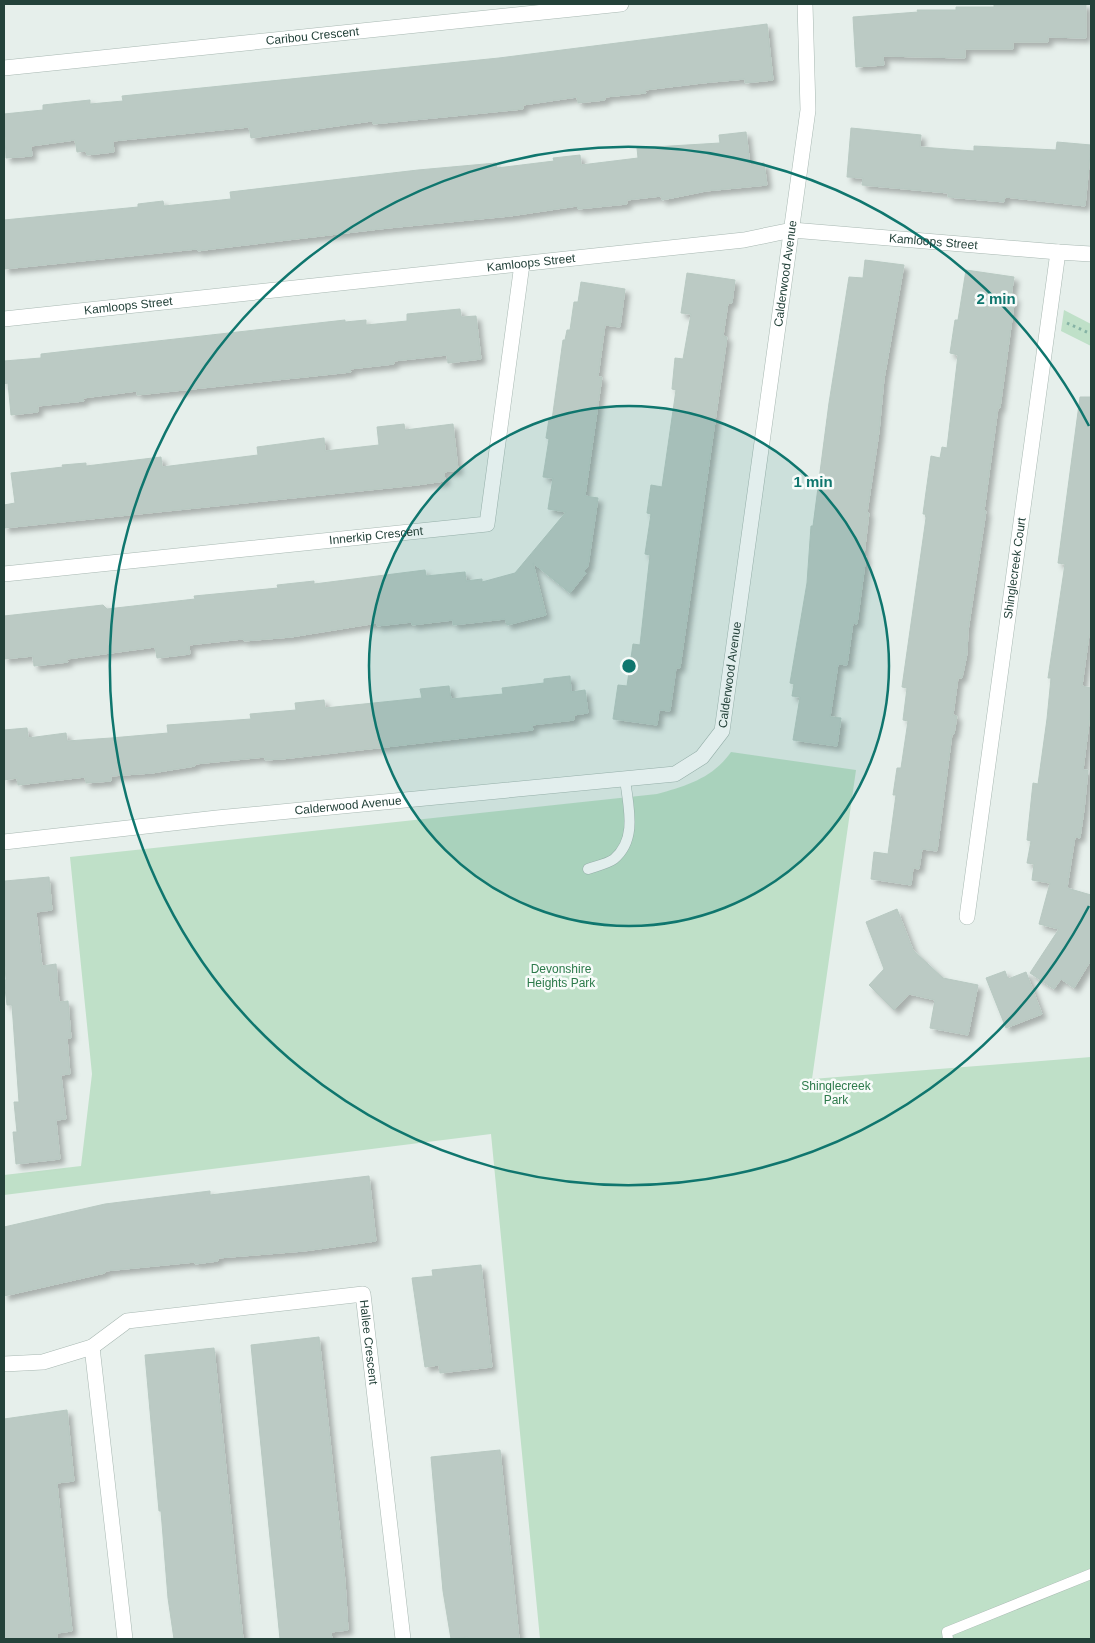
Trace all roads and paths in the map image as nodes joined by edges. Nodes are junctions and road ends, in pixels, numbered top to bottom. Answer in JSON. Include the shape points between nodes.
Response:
{"nodes":[{"id":1,"x":621,"y":4,"type":"edge"},
{"id":2,"x":806,"y":4,"type":"edge"},
{"id":3,"x":4,"y":68,"type":"edge"},
{"id":4,"x":792,"y":230,"type":"junction"},
{"id":5,"x":1058,"y":252,"type":"junction"},
{"id":6,"x":1091,"y":254,"type":"edge"},
{"id":7,"x":522,"y":264,"type":"junction"},
{"id":8,"x":4,"y":319,"type":"edge"},
{"id":9,"x":1062,"y":321,"type":"dead end"},
{"id":10,"x":1091,"y":334,"type":"edge"},
{"id":11,"x":4,"y":574,"type":"edge"},
{"id":12,"x":625,"y":779,"type":"junction"},
{"id":13,"x":4,"y":842,"type":"edge"},
{"id":14,"x":588,"y":869,"type":"dead end"},
{"id":15,"x":967,"y":916,"type":"dead end"},
{"id":16,"x":92,"y":1347,"type":"junction"},
{"id":17,"x":4,"y":1364,"type":"edge"},
{"id":18,"x":1091,"y":1574,"type":"edge"},
{"id":19,"x":126,"y":1639,"type":"edge"},
{"id":20,"x":403,"y":1639,"type":"edge"},
{"id":21,"x":948,"y":1639,"type":"edge"}],
"edges":[{"from":1,"to":3,"type":"street","name":"Caribou Crescent"},
{"from":2,"to":4,"type":"street","name":"Calderwood Avenue","via":[[808,110]]},
{"from":4,"to":5,"type":"street","name":"Kamloops Street"},
{"from":4,"to":7,"type":"street","name":"Kamloops Street","via":[[744,240]]},
{"from":4,"to":12,"type":"street","name":"Calderwood Avenue","via":[[722,731],[702,757],[675,774]]},
{"from":5,"to":6,"type":"street"},
{"from":5,"to":15,"type":"street","name":"Shinglecreek Court"},
{"from":7,"to":8,"type":"street","name":"Kamloops Street"},
{"from":7,"to":11,"type":"street","name":"Innerkip Crescent","via":[[488,524]]},
{"from":9,"to":10,"type":"path"},
{"from":12,"to":13,"type":"street","name":"Calderwood Avenue"},
{"from":12,"to":14,"type":"lane","via":[[631,826],[625,846],[613,860]]},
{"from":16,"to":17,"type":"street","name":"Hallee Crescent","via":[[43,1362]]},
{"from":16,"to":19,"type":"street"},
{"from":16,"to":20,"type":"street","name":"Hallee Crescent","via":[[127,1321],[363,1294]]},
{"from":18,"to":21,"type":"lane","via":[[947,1632]]}]}
